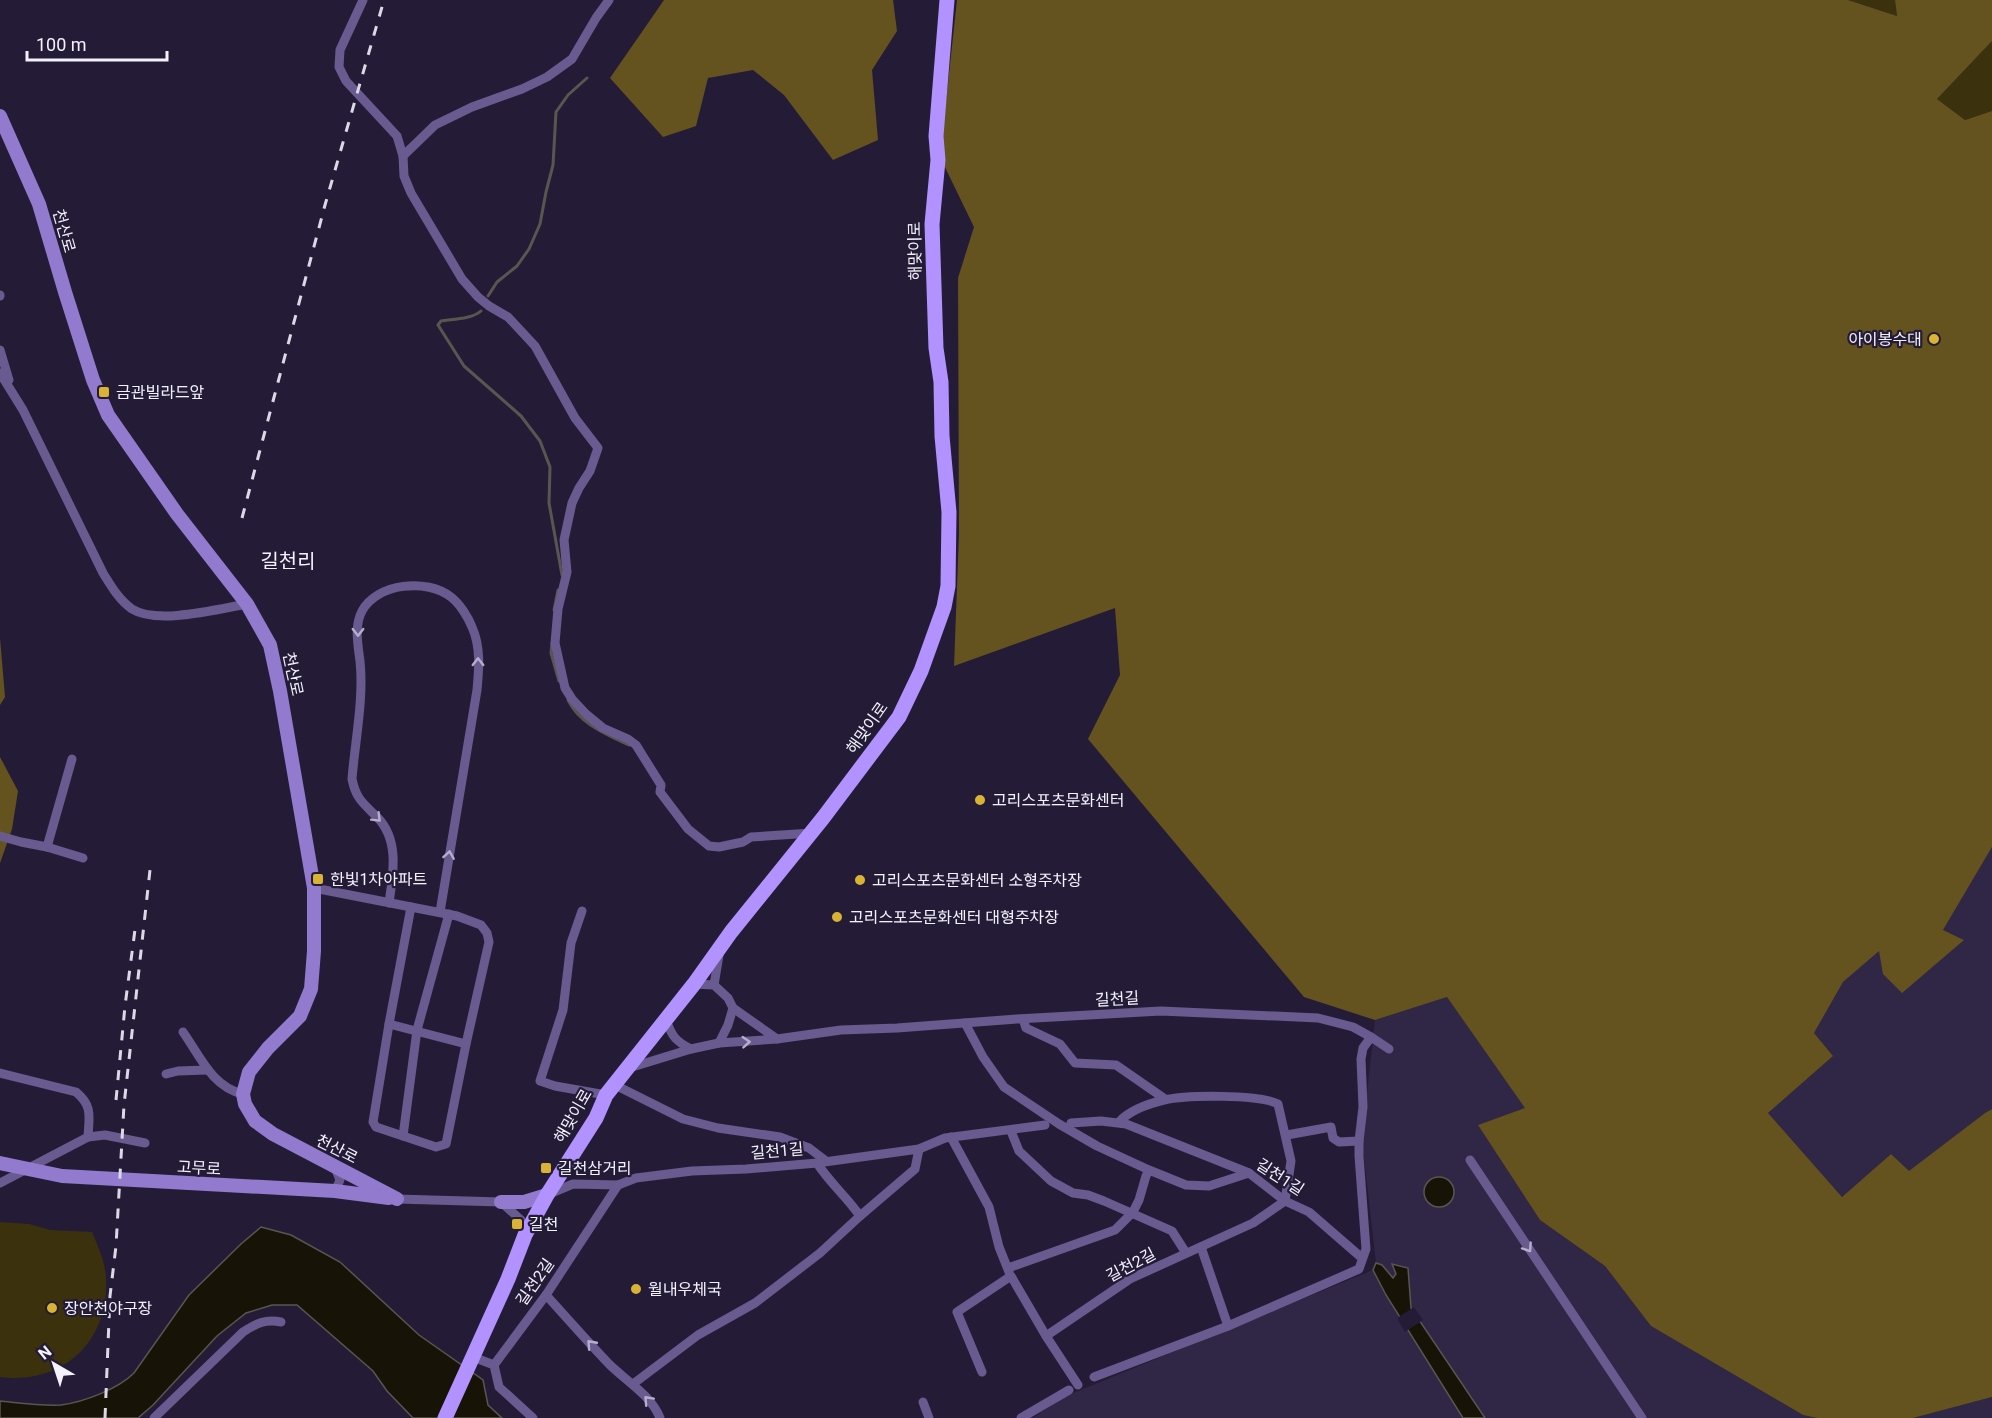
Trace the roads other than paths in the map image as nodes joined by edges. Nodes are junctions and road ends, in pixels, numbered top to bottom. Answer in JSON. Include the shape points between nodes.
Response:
{"nodes":[{"id":1,"x":363,"y":0,"type":"edge"},
{"id":2,"x":609,"y":0,"type":"edge"},
{"id":3,"x":947,"y":0,"type":"edge"},
{"id":4,"x":0,"y":116,"type":"edge"},
{"id":5,"x":403,"y":156,"type":"junction"},
{"id":6,"x":0,"y":350,"type":"edge"},
{"id":7,"x":0,"y":373,"type":"edge"},
{"id":8,"x":12,"y":390,"type":"junction"},
{"id":9,"x":248,"y":604,"type":"junction"},
{"id":10,"x":72,"y":759,"type":"dead end"},
{"id":11,"x":812,"y":832,"type":"junction"},
{"id":12,"x":0,"y":836,"type":"edge"},
{"id":13,"x":47,"y":847,"type":"junction"},
{"id":14,"x":83,"y":858,"type":"dead end"},
{"id":15,"x":314,"y":888,"type":"junction"},
{"id":16,"x":389,"y":903,"type":"junction"},
{"id":17,"x":411,"y":907,"type":"junction"},
{"id":18,"x":582,"y":911,"type":"dead end"},
{"id":19,"x":444,"y":913,"type":"junction"},
{"id":20,"x":720,"y":947,"type":"junction"},
{"id":21,"x":694,"y":984,"type":"junction"},
{"id":22,"x":714,"y":985,"type":"junction"},
{"id":23,"x":733,"y":1008,"type":"junction"},
{"id":24,"x":1023,"y":1019,"type":"junction"},
{"id":25,"x":666,"y":1020,"type":"junction"},
{"id":26,"x":965,"y":1023,"type":"junction"},
{"id":27,"x":389,"y":1024,"type":"junction"},
{"id":28,"x":417,"y":1030,"type":"junction"},
{"id":29,"x":183,"y":1032,"type":"dead end"},
{"id":30,"x":1371,"y":1037,"type":"junction"},
{"id":31,"x":777,"y":1040,"type":"junction"},
{"id":32,"x":719,"y":1043,"type":"junction"},
{"id":33,"x":466,"y":1044,"type":"junction"},
{"id":34,"x":691,"y":1049,"type":"junction"},
{"id":35,"x":1389,"y":1049,"type":"dead end"},
{"id":36,"x":628,"y":1068,"type":"junction"},
{"id":37,"x":207,"y":1071,"type":"junction"},
{"id":38,"x":0,"y":1073,"type":"edge"},
{"id":39,"x":166,"y":1074,"type":"dead end"},
{"id":40,"x":610,"y":1089,"type":"junction"},
{"id":41,"x":243,"y":1094,"type":"junction"},
{"id":42,"x":1165,"y":1100,"type":"junction"},
{"id":43,"x":1119,"y":1122,"type":"junction"},
{"id":44,"x":1071,"y":1123,"type":"dead end"},
{"id":45,"x":1045,"y":1125,"type":"dead end"},
{"id":46,"x":1011,"y":1131,"type":"junction"},
{"id":47,"x":403,"y":1136,"type":"junction"},
{"id":48,"x":1287,"y":1136,"type":"junction"},
{"id":49,"x":88,"y":1137,"type":"junction"},
{"id":50,"x":951,"y":1137,"type":"junction"},
{"id":51,"x":1359,"y":1141,"type":"junction"},
{"id":52,"x":145,"y":1143,"type":"dead end"},
{"id":53,"x":919,"y":1149,"type":"junction"},
{"id":54,"x":1470,"y":1160,"type":"dead end"},
{"id":55,"x":821,"y":1162,"type":"junction"},
{"id":56,"x":0,"y":1163,"type":"edge"},
{"id":57,"x":334,"y":1166,"type":"junction"},
{"id":58,"x":27,"y":1169,"type":"junction"},
{"id":59,"x":1149,"y":1170,"type":"junction"},
{"id":60,"x":1249,"y":1173,"type":"junction"},
{"id":61,"x":0,"y":1183,"type":"edge"},
{"id":62,"x":618,"y":1185,"type":"junction"},
{"id":63,"x":335,"y":1191,"type":"junction"},
{"id":64,"x":547,"y":1195,"type":"junction"},
{"id":65,"x":397,"y":1199,"type":"junction"},
{"id":66,"x":1286,"y":1201,"type":"junction"},
{"id":67,"x":501,"y":1202,"type":"junction"},
{"id":68,"x":1133,"y":1212,"type":"junction"},
{"id":69,"x":860,"y":1216,"type":"junction"},
{"id":70,"x":525,"y":1235,"type":"junction"},
{"id":71,"x":1201,"y":1247,"type":"junction"},
{"id":72,"x":1186,"y":1253,"type":"junction"},
{"id":73,"x":1362,"y":1258,"type":"junction"},
{"id":74,"x":1010,"y":1272,"type":"junction"},
{"id":75,"x":546,"y":1295,"type":"junction"},
{"id":76,"x":281,"y":1322,"type":"dead end"},
{"id":77,"x":1228,"y":1326,"type":"junction"},
{"id":78,"x":1046,"y":1336,"type":"junction"},
{"id":79,"x":470,"y":1361,"type":"junction"},
{"id":80,"x":494,"y":1365,"type":"junction"},
{"id":81,"x":982,"y":1372,"type":"dead end"},
{"id":82,"x":1095,"y":1377,"type":"dead end"},
{"id":83,"x":633,"y":1384,"type":"junction"},
{"id":84,"x":1078,"y":1385,"type":"dead end"},
{"id":85,"x":1069,"y":1390,"type":"dead end"},
{"id":86,"x":923,"y":1402,"type":"dead end"},
{"id":87,"x":154,"y":1418,"type":"edge"},
{"id":88,"x":445,"y":1418,"type":"edge"},
{"id":89,"x":533,"y":1418,"type":"edge"},
{"id":90,"x":660,"y":1418,"type":"edge"},
{"id":91,"x":929,"y":1418,"type":"edge"},
{"id":92,"x":1021,"y":1418,"type":"edge"},
{"id":93,"x":1642,"y":1418,"type":"edge"}],
"edges":[{"from":1,"to":5,"type":"street","via":[[340,50],[339,67],[346,81],[397,136]]},
{"from":2,"to":5,"type":"street","via":[[572,59],[548,77],[435,124]]},
{"from":3,"to":11,"type":"main road","name":"해맞이로","via":[[932,224],[936,348],[949,512],[948,586],[921,671],[899,717]]},
{"from":4,"to":9,"type":"street","name":"천산로","via":[[39,204],[93,380],[108,416],[177,514]]},
{"from":5,"to":11,"type":"street","via":[[404,176],[411,193],[462,279],[489,306],[508,316],[535,346],[575,418],[598,448],[572,503],[564,540],[567,573],[555,643],[565,688],[603,728],[636,745],[661,785],[660,792],[688,829],[709,846],[743,842],[751,837]]},
{"from":6,"to":8,"type":"street"},
{"from":7,"to":8,"type":"street"},
{"from":8,"to":9,"type":"street","via":[[103,573],[124,602],[142,614],[166,617]]},
{"from":9,"to":15,"type":"street","name":"천산로","via":[[270,645],[278,679]]},
{"from":10,"to":13,"type":"street"},
{"from":11,"to":20,"type":"main road","name":"해맞이로"},
{"from":12,"to":13,"type":"street"},
{"from":13,"to":14,"type":"street"},
{"from":15,"to":16,"type":"street"},
{"from":15,"to":41,"type":"street","name":"천산로","via":[[314,951],[308,998],[300,1016],[249,1072]]},
{"from":16,"to":17,"type":"street"},
{"from":19,"to":16,"type":"street","one_way":true,"via":[[477,690],[478,653],[472,627],[451,597],[432,588],[410,585],[396,587],[370,601],[357,626],[361,668],[352,779],[355,792],[386,828],[390,841],[394,873]]},
{"from":17,"to":19,"type":"street"},
{"from":17,"to":27,"type":"street"},
{"from":18,"to":40,"type":"street","via":[[571,943],[563,1010],[540,1081],[555,1086]]},
{"from":19,"to":28,"type":"street"},
{"from":19,"to":33,"type":"street","via":[[481,925],[489,942]]},
{"from":20,"to":21,"type":"main road","name":"해맞이로"},
{"from":20,"to":22,"type":"street"},
{"from":21,"to":22,"type":"street"},
{"from":21,"to":25,"type":"main road","name":"해맞이로"},
{"from":22,"to":23,"type":"street"},
{"from":23,"to":31,"type":"street"},
{"from":23,"to":32,"type":"street"},
{"from":24,"to":26,"type":"street","name":"길천길"},
{"from":24,"to":30,"type":"street","name":"길천길","via":[[1161,1011],[1267,1015],[1318,1018],[1353,1027]]},
{"from":24,"to":42,"type":"street","via":[[1026,1028],[1060,1044],[1075,1063],[1116,1065]]},
{"from":25,"to":34,"type":"street","via":[[672,1035]]},
{"from":25,"to":36,"type":"main road","name":"해맞이로"},
{"from":26,"to":31,"type":"street","name":"길천길","via":[[841,1030]]},
{"from":26,"to":59,"type":"street","via":[[1004,1087],[1097,1146]]},
{"from":27,"to":28,"type":"street"},
{"from":27,"to":47,"type":"street","via":[[373,1122],[376,1127]]},
{"from":28,"to":33,"type":"street"},
{"from":28,"to":47,"type":"street"},
{"from":29,"to":37,"type":"street"},
{"from":30,"to":35,"type":"street","name":"길천길"},
{"from":30,"to":51,"type":"street","via":[[1360,1059],[1363,1107]]},
{"from":32,"to":31,"type":"street","name":"길천길","one_way":true},
{"from":32,"to":34,"type":"street","name":"길천길"},
{"from":33,"to":47,"type":"street","via":[[446,1144],[436,1147]]},
{"from":34,"to":36,"type":"street","name":"길천길"},
{"from":36,"to":40,"type":"main road","name":"해맞이로"},
{"from":37,"to":39,"type":"street"},
{"from":37,"to":41,"type":"street","via":[[232,1092]]},
{"from":38,"to":49,"type":"street","via":[[76,1092],[90,1111]]},
{"from":40,"to":55,"type":"street","via":[[682,1119],[780,1137],[809,1148]]},
{"from":40,"to":64,"type":"main road","name":"해맞이로"},
{"from":41,"to":57,"type":"street","name":"천산로","via":[[255,1121]]},
{"from":42,"to":43,"type":"street","via":[[1128,1113]]},
{"from":42,"to":48,"type":"street","via":[[1218,1096],[1269,1100],[1278,1104]]},
{"from":43,"to":44,"type":"street","name":"길천1길"},
{"from":43,"to":60,"type":"street","name":"길천1길"},
{"from":45,"to":46,"type":"street","name":"길천1길"},
{"from":46,"to":50,"type":"street","name":"길천1길"},
{"from":46,"to":68,"type":"street","via":[[1020,1151],[1051,1181],[1073,1193]]},
{"from":48,"to":51,"type":"street","via":[[1331,1127],[1333,1138],[1339,1142]]},
{"from":48,"to":66,"type":"street","via":[[1291,1161]]},
{"from":49,"to":52,"type":"street","via":[[105,1135]]},
{"from":49,"to":58,"type":"street"},
{"from":50,"to":53,"type":"street","name":"길천1길"},
{"from":50,"to":74,"type":"street","via":[[989,1207]]},
{"from":51,"to":73,"type":"street","via":[[1366,1249]]},
{"from":53,"to":55,"type":"street","name":"길천1길"},
{"from":53,"to":69,"type":"street","via":[[915,1169]]},
{"from":54,"to":93,"type":"street","one_way":true},
{"from":55,"to":62,"type":"street","name":"길천1길","via":[[683,1172],[636,1178]]},
{"from":55,"to":69,"type":"street"},
{"from":56,"to":58,"type":"street","name":"고무로"},
{"from":57,"to":63,"type":"street","via":[[340,1180]]},
{"from":57,"to":65,"type":"street","name":"천산로"},
{"from":58,"to":61,"type":"street"},
{"from":58,"to":63,"type":"street","name":"고무로","via":[[62,1176]]},
{"from":59,"to":60,"type":"street","via":[[1186,1185],[1209,1186]]},
{"from":59,"to":68,"type":"street"},
{"from":60,"to":66,"type":"street","name":"길천1길"},
{"from":62,"to":64,"type":"street","name":"길천1길","via":[[573,1184]]},
{"from":62,"to":75,"type":"street","name":"길천2길"},
{"from":63,"to":65,"type":"street","name":"고무로"},
{"from":64,"to":67,"type":"street","via":[[524,1202]]},
{"from":64,"to":70,"type":"main road","name":"해맞이로"},
{"from":65,"to":67,"type":"street"},
{"from":66,"to":71,"type":"street","name":"길천2길","via":[[1253,1223]]},
{"from":66,"to":73,"type":"street","name":"길천1길","via":[[1310,1212]]},
{"from":67,"to":70,"type":"street","via":[[521,1220]]},
{"from":68,"to":72,"type":"street","via":[[1172,1231]]},
{"from":68,"to":74,"type":"street","via":[[1115,1230]]},
{"from":69,"to":83,"type":"street","via":[[755,1303],[698,1335]]},
{"from":70,"to":79,"type":"main road","name":"해맞이로"},
{"from":71,"to":72,"type":"street","name":"길천2길"},
{"from":71,"to":77,"type":"street"},
{"from":72,"to":78,"type":"street","name":"길천2길","via":[[1130,1279]]},
{"from":73,"to":77,"type":"street","via":[[1359,1269]]},
{"from":74,"to":78,"type":"street"},
{"from":74,"to":81,"type":"street","via":[[957,1312]]},
{"from":75,"to":80,"type":"street","name":"길천2길"},
{"from":83,"to":75,"type":"street","one_way":true,"via":[[611,1366]]},
{"from":76,"to":87,"type":"street","via":[[258,1323],[243,1332]]},
{"from":77,"to":82,"type":"street"},
{"from":78,"to":84,"type":"street"},
{"from":79,"to":80,"type":"street"},
{"from":79,"to":88,"type":"main road","name":"해맞이로"},
{"from":80,"to":89,"type":"street","via":[[499,1387]]},
{"from":90,"to":83,"type":"street","one_way":true},
{"from":85,"to":92,"type":"street"},
{"from":86,"to":91,"type":"street"}]}
